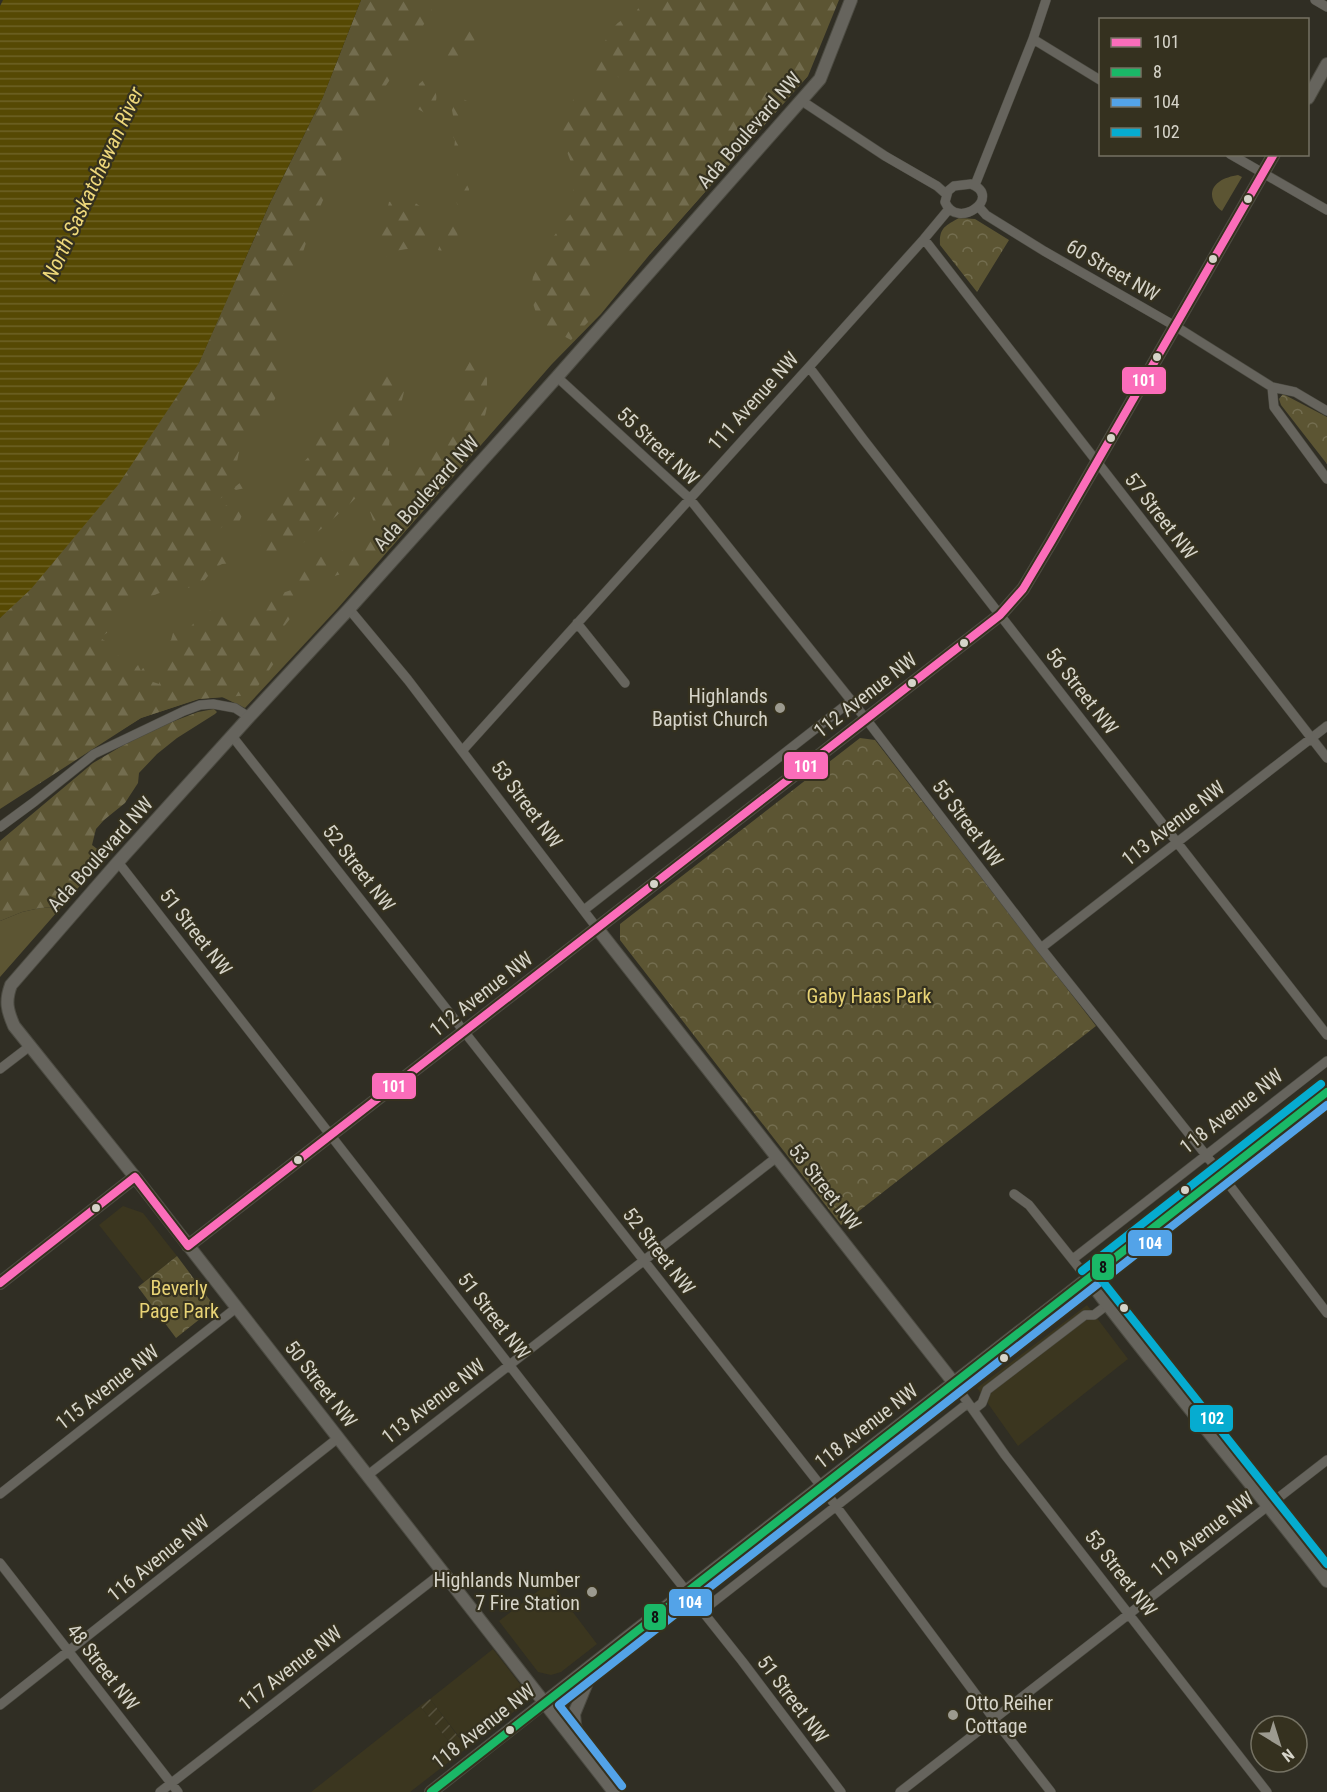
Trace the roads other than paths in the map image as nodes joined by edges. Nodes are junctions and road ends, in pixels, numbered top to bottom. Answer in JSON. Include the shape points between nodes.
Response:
{"nodes":[{"id":1,"x":850,"y":0,"type":"edge"},
{"id":2,"x":1046,"y":0,"type":"edge"},
{"id":3,"x":1315,"y":0,"type":"edge"},
{"id":4,"x":1327,"y":7,"type":"edge"},
{"id":5,"x":1033,"y":39,"type":"junction"},
{"id":6,"x":1327,"y":64,"type":"edge"},
{"id":7,"x":1099,"y":79,"type":"edge"},
{"id":8,"x":1309,"y":96,"type":"edge"},
{"id":9,"x":801,"y":100,"type":"junction"},
{"id":10,"x":1233,"y":156,"type":"edge"},
{"id":11,"x":1273,"y":156,"type":"edge"},
{"id":12,"x":1263,"y":173,"type":"junction"},
{"id":13,"x":975,"y":186,"type":"junction"},
{"id":14,"x":946,"y":194,"type":"junction"},
{"id":15,"x":979,"y":207,"type":"junction"},
{"id":16,"x":949,"y":209,"type":"junction"},
{"id":17,"x":1327,"y":210,"type":"edge"},
{"id":18,"x":924,"y":239,"type":"junction"},
{"id":19,"x":1175,"y":326,"type":"junction"},
{"id":20,"x":809,"y":367,"type":"junction"},
{"id":21,"x":557,"y":377,"type":"junction"},
{"id":22,"x":1272,"y":387,"type":"junction"},
{"id":23,"x":1327,"y":411,"type":"edge"},
{"id":24,"x":1096,"y":462,"type":"junction"},
{"id":25,"x":1327,"y":479,"type":"edge"},
{"id":26,"x":689,"y":498,"type":"junction"},
{"id":27,"x":349,"y":609,"type":"junction"},
{"id":28,"x":1000,"y":615,"type":"junction"},
{"id":29,"x":577,"y":623,"type":"junction"},
{"id":30,"x":624,"y":683,"type":"dead end"},
{"id":31,"x":851,"y":700,"type":"junction"},
{"id":32,"x":249,"y":717,"type":"junction"},
{"id":33,"x":866,"y":719,"type":"junction"},
{"id":34,"x":1327,"y":726,"type":"edge"},
{"id":35,"x":232,"y":736,"type":"junction"},
{"id":36,"x":1312,"y":738,"type":"junction"},
{"id":37,"x":462,"y":751,"type":"junction"},
{"id":38,"x":1327,"y":758,"type":"edge"},
{"id":39,"x":0,"y":827,"type":"edge"},
{"id":40,"x":1177,"y":842,"type":"junction"},
{"id":41,"x":118,"y":862,"type":"junction"},
{"id":42,"x":584,"y":910,"type":"junction"},
{"id":43,"x":597,"y":928,"type":"junction"},
{"id":44,"x":1041,"y":948,"type":"junction"},
{"id":45,"x":6,"y":997,"type":"joint"},
{"id":46,"x":464,"y":1032,"type":"junction"},
{"id":47,"x":1327,"y":1035,"type":"edge"},
{"id":48,"x":30,"y":1046,"type":"junction"},
{"id":49,"x":1327,"y":1061,"type":"edge"},
{"id":50,"x":0,"y":1069,"type":"edge"},
{"id":51,"x":1327,"y":1092,"type":"edge"},
{"id":52,"x":331,"y":1136,"type":"junction"},
{"id":53,"x":1206,"y":1155,"type":"junction"},
{"id":54,"x":777,"y":1157,"type":"junction"},
{"id":55,"x":1221,"y":1174,"type":"junction"},
{"id":56,"x":135,"y":1177,"type":"junction"},
{"id":57,"x":1014,"y":1194,"type":"dead end"},
{"id":58,"x":188,"y":1246,"type":"junction"},
{"id":59,"x":1073,"y":1259,"type":"junction"},
{"id":60,"x":644,"y":1261,"type":"junction"},
{"id":61,"x":1088,"y":1279,"type":"junction"},
{"id":62,"x":0,"y":1283,"type":"edge"},
{"id":63,"x":1107,"y":1305,"type":"junction"},
{"id":64,"x":236,"y":1308,"type":"junction"},
{"id":65,"x":1327,"y":1313,"type":"edge"},
{"id":66,"x":510,"y":1364,"type":"junction"},
{"id":67,"x":954,"y":1383,"type":"junction"},
{"id":68,"x":971,"y":1407,"type":"junction"},
{"id":69,"x":338,"y":1438,"type":"junction"},
{"id":70,"x":1327,"y":1460,"type":"edge"},
{"id":71,"x":368,"y":1475,"type":"junction"},
{"id":72,"x":821,"y":1486,"type":"junction"},
{"id":73,"x":0,"y":1494,"type":"edge"},
{"id":74,"x":1269,"y":1505,"type":"junction"},
{"id":75,"x":836,"y":1507,"type":"junction"},
{"id":76,"x":0,"y":1563,"type":"edge"},
{"id":77,"x":443,"y":1572,"type":"junction"},
{"id":78,"x":1327,"y":1581,"type":"edge"},
{"id":79,"x":687,"y":1591,"type":"junction"},
{"id":80,"x":702,"y":1611,"type":"junction"},
{"id":81,"x":1129,"y":1614,"type":"junction"},
{"id":82,"x":69,"y":1652,"type":"junction"},
{"id":83,"x":596,"y":1662,"type":"junction"},
{"id":84,"x":544,"y":1702,"type":"junction"},
{"id":85,"x":0,"y":1705,"type":"edge"},
{"id":86,"x":994,"y":1719,"type":"junction"},
{"id":87,"x":586,"y":1755,"type":"junction"},
{"id":88,"x":171,"y":1783,"type":"junction"},
{"id":89,"x":160,"y":1792,"type":"edge"},
{"id":90,"x":178,"y":1792,"type":"edge"},
{"id":91,"x":431,"y":1792,"type":"edge"},
{"id":92,"x":614,"y":1792,"type":"edge"},
{"id":93,"x":841,"y":1792,"type":"edge"},
{"id":94,"x":900,"y":1792,"type":"edge"},
{"id":95,"x":1051,"y":1792,"type":"edge"},
{"id":96,"x":1267,"y":1792,"type":"edge"}],
"edges":[{"from":1,"to":9,"type":"main road","name":"Ada Boulevard NW","via":[[820,79]]},
{"from":2,"to":5,"type":"street"},
{"from":3,"to":4,"type":"street"},
{"from":5,"to":7,"type":"street"},
{"from":5,"to":13,"type":"street"},
{"from":6,"to":8,"type":"main road"},
{"from":9,"to":14,"type":"street"},
{"from":9,"to":21,"type":"main road","name":"Ada Boulevard NW"},
{"from":10,"to":12,"type":"street"},
{"from":11,"to":12,"type":"main road","name":"112 Avenue NW"},
{"from":12,"to":17,"type":"street"},
{"from":12,"to":19,"type":"main road","name":"112 Avenue NW"},
{"from":13,"to":14,"type":"street","via":[[954,186]]},
{"from":13,"to":15,"type":"street","via":[[982,195]]},
{"from":14,"to":16,"type":"street"},
{"from":15,"to":16,"type":"street","via":[[960,212]]},
{"from":15,"to":19,"type":"street","name":"60 Street NW","via":[[1044,251]]},
{"from":16,"to":18,"type":"street","name":"111 Avenue NW"},
{"from":18,"to":20,"type":"street","name":"111 Avenue NW"},
{"from":18,"to":24,"type":"street","name":"57 Street NW"},
{"from":19,"to":22,"type":"street","name":"60 Street NW"},
{"from":19,"to":24,"type":"main road","name":"112 Avenue NW"},
{"from":20,"to":26,"type":"street","name":"111 Avenue NW"},
{"from":20,"to":28,"type":"street","name":"56 Street NW"},
{"from":21,"to":26,"type":"street","name":"55 Street NW"},
{"from":21,"to":27,"type":"main road","name":"Ada Boulevard NW"},
{"from":22,"to":23,"type":"street","name":"60 Street NW","via":[[1295,392]]},
{"from":22,"to":25,"type":"street","via":[[1274,407]]},
{"from":24,"to":28,"type":"main road","name":"112 Avenue NW","via":[[1023,589]]},
{"from":24,"to":36,"type":"street","name":"57 Street NW"},
{"from":26,"to":29,"type":"street","name":"111 Avenue NW"},
{"from":26,"to":31,"type":"street","name":"55 Street NW"},
{"from":27,"to":32,"type":"main road","name":"Ada Boulevard NW"},
{"from":27,"to":37,"type":"street","name":"53 Street NW"},
{"from":28,"to":33,"type":"main road","name":"112 Avenue NW"},
{"from":28,"to":40,"type":"street","name":"56 Street NW"},
{"from":29,"to":30,"type":"street"},
{"from":29,"to":37,"type":"street","name":"111 Avenue NW"},
{"from":31,"to":33,"type":"street","name":"55 Street NW"},
{"from":31,"to":42,"type":"street","name":"112 Avenue NW"},
{"from":32,"to":35,"type":"main road","name":"Ada Boulevard NW"},
{"from":32,"to":39,"type":"street","via":[[235,708],[213,704],[184,711],[94,754]]},
{"from":33,"to":43,"type":"main road","name":"112 Avenue NW"},
{"from":33,"to":44,"type":"street","name":"55 Street NW"},
{"from":34,"to":36,"type":"street","name":"113 Avenue NW"},
{"from":35,"to":41,"type":"main road","name":"Ada Boulevard NW"},
{"from":35,"to":46,"type":"street","name":"52 Street NW"},
{"from":36,"to":38,"type":"street","name":"57 Street NW"},
{"from":36,"to":40,"type":"street","name":"113 Avenue NW"},
{"from":37,"to":42,"type":"street","name":"53 Street NW"},
{"from":40,"to":44,"type":"street","name":"113 Avenue NW"},
{"from":40,"to":47,"type":"street","name":"56 Street NW"},
{"from":41,"to":45,"type":"main road","name":"Ada Boulevard NW","via":[[11,985]]},
{"from":41,"to":52,"type":"street","name":"51 Street NW"},
{"from":42,"to":43,"type":"street","name":"53 Street NW"},
{"from":43,"to":46,"type":"main road","name":"112 Avenue NW"},
{"from":43,"to":54,"type":"main road","name":"53 Street NW"},
{"from":44,"to":53,"type":"street","name":"55 Street NW"},
{"from":45,"to":48,"type":"main road","name":"50 Street NW","via":[[14,1026]]},
{"from":46,"to":52,"type":"main road","name":"112 Avenue NW"},
{"from":46,"to":60,"type":"street","name":"52 Street NW"},
{"from":48,"to":50,"type":"street"},
{"from":48,"to":56,"type":"main road","name":"50 Street NW"},
{"from":49,"to":53,"type":"street","name":"118 Avenue NW"},
{"from":51,"to":55,"type":"main road","name":"118 Avenue NW"},
{"from":52,"to":58,"type":"main road","name":"112 Avenue NW"},
{"from":52,"to":66,"type":"street","name":"51 Street NW"},
{"from":53,"to":55,"type":"street","name":"55 Street NW"},
{"from":53,"to":59,"type":"street","name":"118 Avenue NW"},
{"from":54,"to":60,"type":"street","name":"113 Avenue NW"},
{"from":54,"to":67,"type":"main road","name":"53 Street NW"},
{"from":55,"to":61,"type":"main road","name":"118 Avenue NW"},
{"from":55,"to":65,"type":"street","name":"55 Street NW"},
{"from":56,"to":58,"type":"main road","name":"50 Street NW"},
{"from":56,"to":62,"type":"main road"},
{"from":57,"to":59,"type":"street","via":[[1029,1205]]},
{"from":58,"to":64,"type":"main road","name":"50 Street NW"},
{"from":59,"to":61,"type":"street"},
{"from":60,"to":66,"type":"street","name":"113 Avenue NW"},
{"from":60,"to":72,"type":"street","name":"52 Street NW"},
{"from":61,"to":63,"type":"main road"},
{"from":61,"to":67,"type":"main road","name":"118 Avenue NW"},
{"from":63,"to":68,"type":"street","via":[[1094,1315],[1085,1315],[987,1390],[982,1403]]},
{"from":63,"to":74,"type":"main road"},
{"from":64,"to":69,"type":"main road","name":"50 Street NW"},
{"from":64,"to":73,"type":"street","name":"115 Avenue NW"},
{"from":66,"to":71,"type":"street","name":"113 Avenue NW"},
{"from":66,"to":79,"type":"street","name":"51 Street NW"},
{"from":67,"to":68,"type":"street","name":"53 Street NW"},
{"from":67,"to":72,"type":"main road","name":"118 Avenue NW"},
{"from":68,"to":75,"type":"street"},
{"from":68,"to":81,"type":"street","name":"53 Street NW"},
{"from":69,"to":71,"type":"main road","name":"50 Street NW"},
{"from":69,"to":82,"type":"street","name":"116 Avenue NW"},
{"from":70,"to":74,"type":"street","name":"119 Avenue NW"},
{"from":71,"to":77,"type":"main road","name":"50 Street NW"},
{"from":72,"to":75,"type":"street","name":"52 Street NW"},
{"from":72,"to":79,"type":"main road","name":"118 Avenue NW"},
{"from":74,"to":78,"type":"main road"},
{"from":74,"to":81,"type":"street","name":"119 Avenue NW"},
{"from":75,"to":80,"type":"street"},
{"from":75,"to":86,"type":"street","name":"52 Street NW"},
{"from":76,"to":82,"type":"street","name":"48 Street NW"},
{"from":77,"to":84,"type":"main road","name":"50 Street NW"},
{"from":77,"to":88,"type":"street","name":"117 Avenue NW"},
{"from":79,"to":80,"type":"street","name":"51 Street NW"},
{"from":79,"to":83,"type":"main road","name":"118 Avenue NW"},
{"from":80,"to":93,"type":"street","name":"51 Street NW"},
{"from":81,"to":86,"type":"street","name":"119 Avenue NW"},
{"from":81,"to":96,"type":"street","name":"53 Street NW"},
{"from":82,"to":85,"type":"street","name":"116 Avenue NW"},
{"from":82,"to":88,"type":"street","name":"48 Street NW"},
{"from":83,"to":84,"type":"main road","name":"118 Avenue NW"},
{"from":83,"to":87,"type":"main road","via":[[574,1714]]},
{"from":84,"to":87,"type":"main road","name":"50 Street NW"},
{"from":84,"to":91,"type":"main road","name":"118 Avenue NW"},
{"from":86,"to":94,"type":"street","name":"119 Avenue NW"},
{"from":86,"to":95,"type":"street","name":"52 Street NW"},
{"from":87,"to":92,"type":"main road","name":"50 Street NW"},
{"from":88,"to":89,"type":"street","name":"117 Avenue NW"},
{"from":88,"to":90,"type":"street","name":"48 Street NW"}]}
